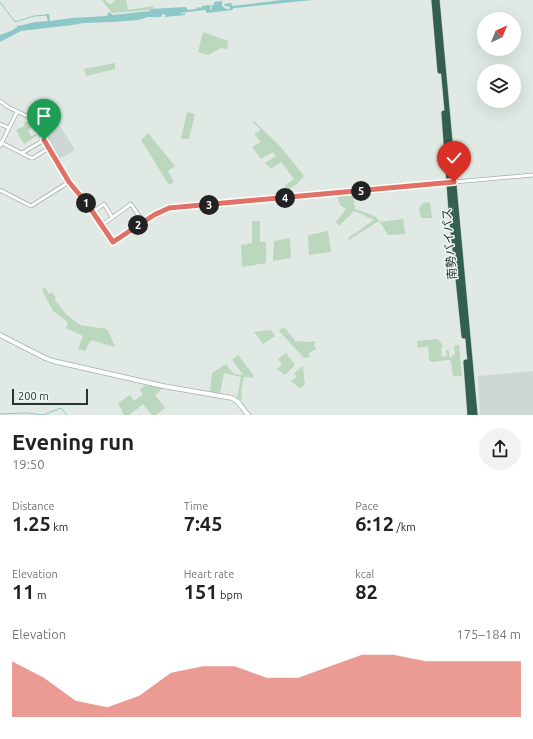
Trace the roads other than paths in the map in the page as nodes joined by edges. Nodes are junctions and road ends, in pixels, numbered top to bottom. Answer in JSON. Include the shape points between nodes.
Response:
{"nodes":[{"id":1,"x":434,"y":0,"type":"edge"},
{"id":2,"x":437,"y":0,"type":"edge"},
{"id":3,"x":0,"y":101,"type":"edge"},
{"id":4,"x":17,"y":112,"type":"junction"},
{"id":5,"x":0,"y":124,"type":"edge"},
{"id":6,"x":9,"y":128,"type":"junction"},
{"id":7,"x":44,"y":140,"type":"junction"},
{"id":8,"x":1,"y":144,"type":"edge"},
{"id":9,"x":49,"y":148,"type":"junction"},
{"id":10,"x":22,"y":153,"type":"junction"},
{"id":11,"x":533,"y":175,"type":"edge"},
{"id":12,"x":69,"y":182,"type":"junction"},
{"id":13,"x":452,"y":183,"type":"junction"},
{"id":14,"x":0,"y":190,"type":"edge"},
{"id":15,"x":93,"y":212,"type":"junction"},
{"id":16,"x":112,"y":217,"type":"junction"},
{"id":17,"x":143,"y":222,"type":"junction"},
{"id":18,"x":102,"y":224,"type":"junction"},
{"id":19,"x":0,"y":335,"type":"edge"},
{"id":20,"x":248,"y":415,"type":"edge"},
{"id":21,"x":470,"y":415,"type":"edge"},
{"id":22,"x":475,"y":415,"type":"edge"}],
"edges":[{"from":1,"to":13,"type":"highway","name":"南勢バイパス"},
{"from":2,"to":13,"type":"highway","name":"南勢バイパス"},
{"from":3,"to":4,"type":"street"},
{"from":4,"to":6,"type":"street"},
{"from":4,"to":7,"type":"street","via":[[31,118]]},
{"from":5,"to":6,"type":"street"},
{"from":6,"to":8,"type":"street"},
{"from":7,"to":9,"type":"street"},
{"from":7,"to":10,"type":"street"},
{"from":8,"to":10,"type":"street"},
{"from":9,"to":10,"type":"street","via":[[33,158]]},
{"from":9,"to":12,"type":"street"},
{"from":11,"to":13,"type":"street"},
{"from":12,"to":14,"type":"street","via":[[31,206]]},
{"from":12,"to":15,"type":"street"},
{"from":13,"to":17,"type":"street","via":[[169,208]]},
{"from":13,"to":21,"type":"highway","name":"南勢バイパス"},
{"from":13,"to":22,"type":"highway","name":"南勢バイパス"},
{"from":15,"to":16,"type":"street","via":[[104,204]]},
{"from":15,"to":18,"type":"street"},
{"from":16,"to":17,"type":"street","via":[[131,204]]},
{"from":16,"to":18,"type":"street"},
{"from":17,"to":18,"type":"street","via":[[113,242]]},
{"from":19,"to":20,"type":"street","via":[[53,361],[163,386],[232,398]]}]}
